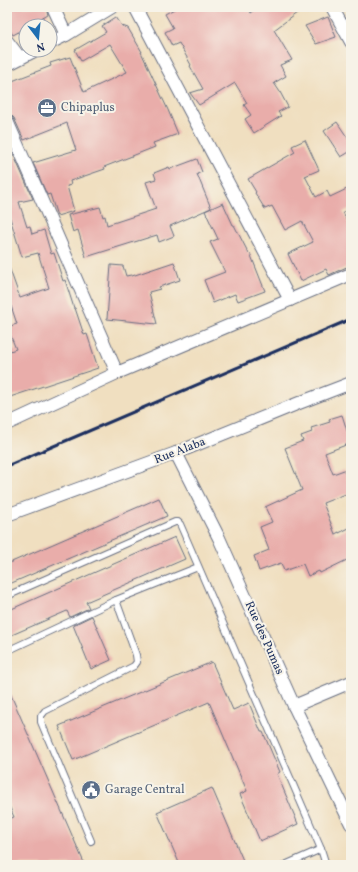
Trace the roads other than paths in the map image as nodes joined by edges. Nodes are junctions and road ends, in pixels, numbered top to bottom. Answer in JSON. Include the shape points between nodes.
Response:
{"nodes":[{"id":1,"x":53,"y":7,"type":"edge"},
{"id":2,"x":112,"y":7,"type":"edge"},
{"id":3,"x":135,"y":7,"type":"edge"},
{"id":4,"x":332,"y":7,"type":"edge"},
{"id":5,"x":66,"y":35,"type":"junction"},
{"id":6,"x":58,"y":39,"type":"edge"},
{"id":7,"x":7,"y":41,"type":"edge"},
{"id":8,"x":351,"y":42,"type":"edge"},
{"id":9,"x":18,"y":55,"type":"edge"},
{"id":10,"x":20,"y":58,"type":"edge"},
{"id":11,"x":7,"y":65,"type":"edge"},
{"id":12,"x":7,"y":121,"type":"edge"},
{"id":13,"x":351,"y":274,"type":"edge"},
{"id":14,"x":290,"y":300,"type":"junction"},
{"id":15,"x":117,"y":374,"type":"junction"},
{"id":16,"x":351,"y":383,"type":"edge"},
{"id":17,"x":7,"y":424,"type":"edge"},
{"id":18,"x":176,"y":453,"type":"junction"},
{"id":19,"x":7,"y":515,"type":"edge"},
{"id":20,"x":198,"y":567,"type":"junction"},
{"id":21,"x":7,"y":596,"type":"edge"},
{"id":22,"x":116,"y":600,"type":"junction"},
{"id":23,"x":7,"y":651,"type":"edge"},
{"id":24,"x":351,"y":682,"type":"edge"},
{"id":25,"x":294,"y":706,"type":"junction"},
{"id":26,"x":351,"y":824,"type":"edge"},
{"id":27,"x":90,"y":841,"type":"dead end"},
{"id":28,"x":320,"y":849,"type":"junction"},
{"id":29,"x":286,"y":865,"type":"edge"},
{"id":30,"x":326,"y":865,"type":"edge"}],
"edges":[{"from":1,"to":5,"type":"street"},
{"from":2,"to":5,"type":"street"},
{"from":3,"to":14,"type":"street"},
{"from":4,"to":8,"type":"street"},
{"from":5,"to":6,"type":"street"},
{"from":7,"to":9,"type":"street"},
{"from":10,"to":11,"type":"street"},
{"from":12,"to":15,"type":"street"},
{"from":13,"to":14,"type":"street"},
{"from":14,"to":15,"type":"street"},
{"from":15,"to":17,"type":"street"},
{"from":16,"to":18,"type":"street","name":"Rue Alaba"},
{"from":18,"to":19,"type":"street","name":"Rue Alaba"},
{"from":18,"to":25,"type":"street","name":"Rue des Pumas","via":[[219,538]]},
{"from":20,"to":21,"type":"lane","via":[[180,524],[175,522]]},
{"from":20,"to":22,"type":"lane"},
{"from":20,"to":28,"type":"lane"},
{"from":22,"to":23,"type":"lane"},
{"from":22,"to":27,"type":"lane","via":[[137,662],[134,666],[45,711],[41,716],[41,722]]},
{"from":24,"to":25,"type":"street"},
{"from":25,"to":26,"type":"street","name":"Rue des Pumas"},
{"from":28,"to":29,"type":"lane"},
{"from":28,"to":30,"type":"lane"}]}
